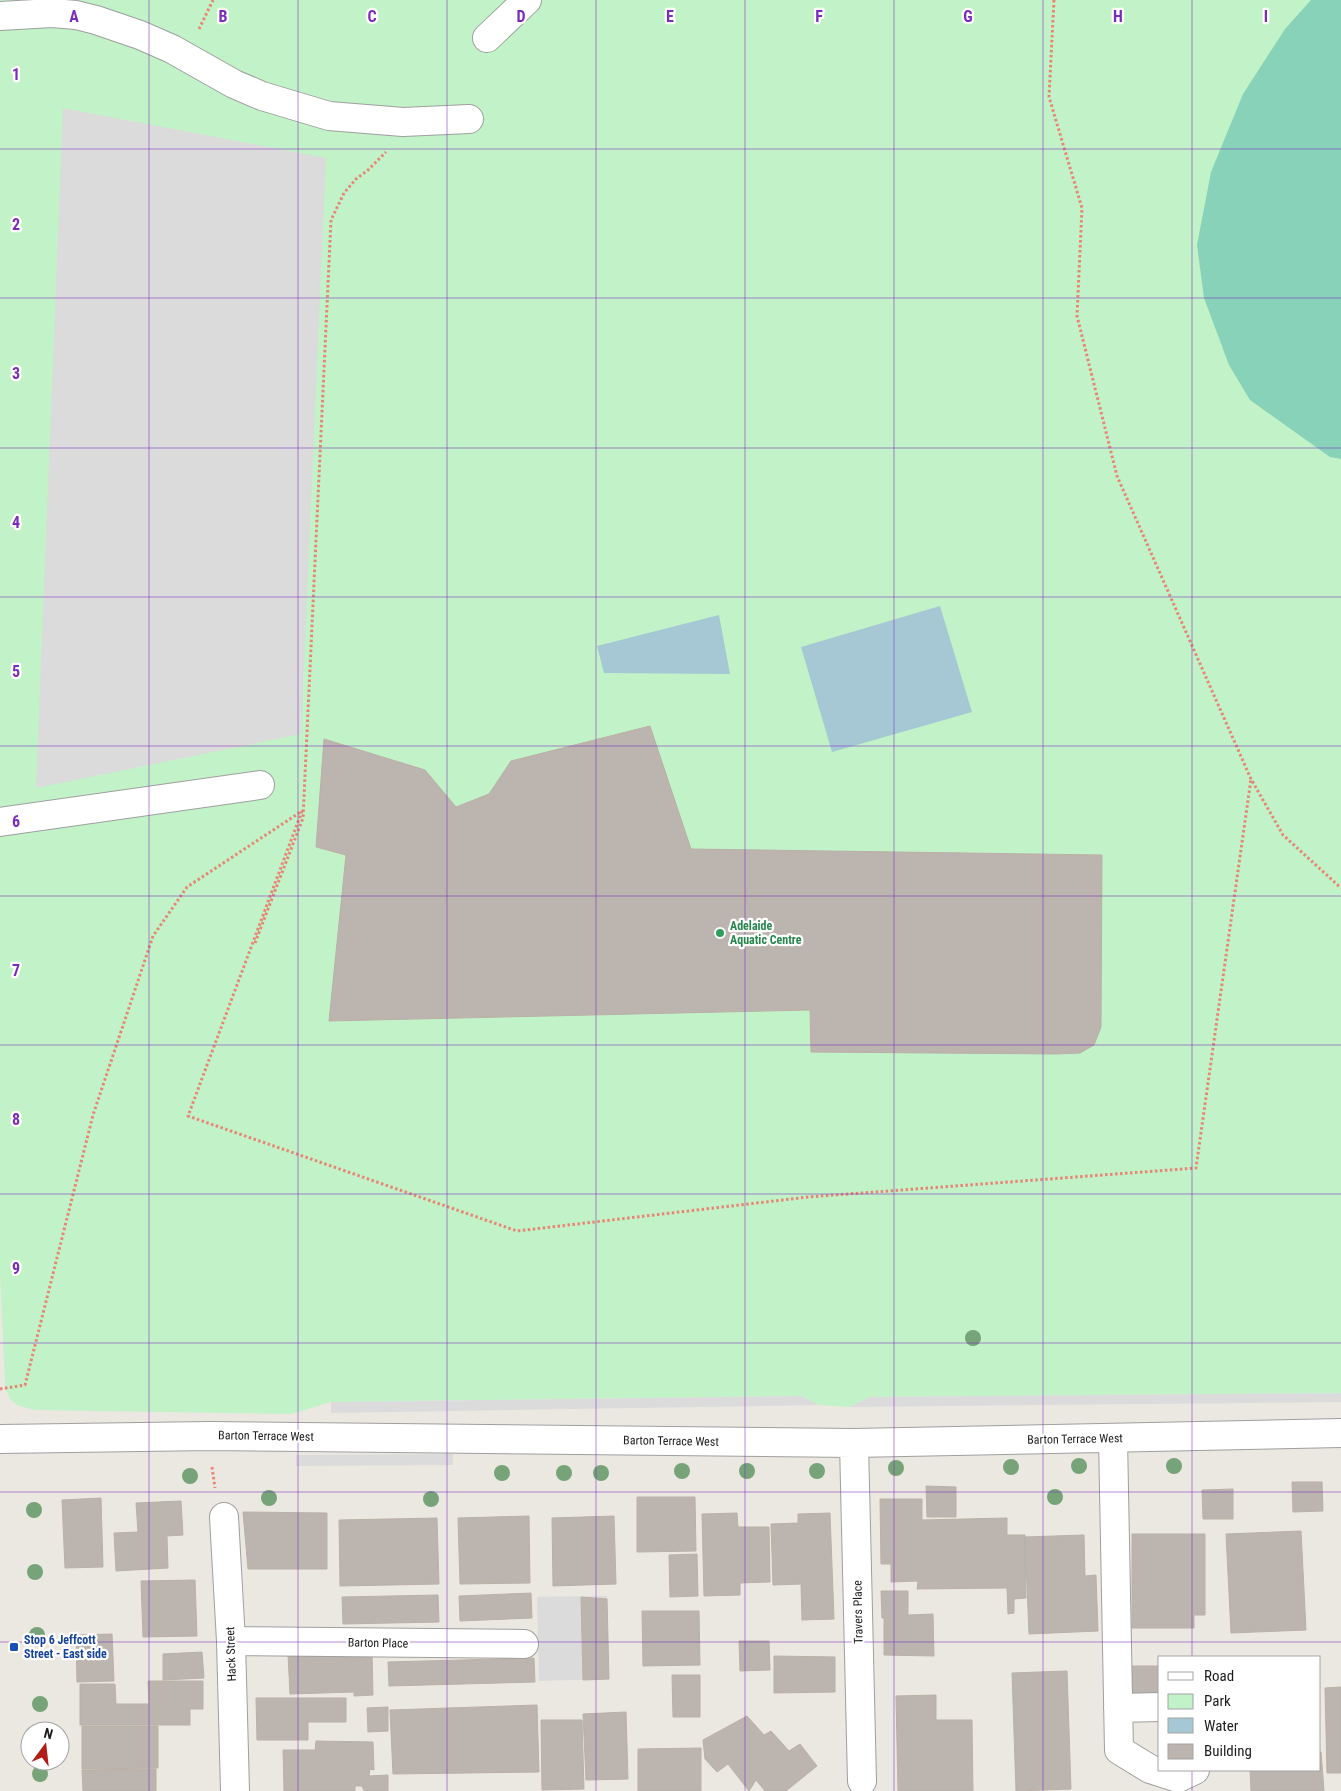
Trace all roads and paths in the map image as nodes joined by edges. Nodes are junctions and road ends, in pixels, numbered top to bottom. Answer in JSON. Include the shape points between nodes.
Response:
{"nodes":[{"id":1,"x":527,"y":0,"type":"edge"},
{"id":2,"x":1054,"y":0,"type":"edge"},
{"id":3,"x":0,"y":16,"type":"edge"},
{"id":4,"x":487,"y":38,"type":"dead end"},
{"id":5,"x":469,"y":119,"type":"dead end"},
{"id":6,"x":403,"y":122,"type":"junction"},
{"id":7,"x":1251,"y":779,"type":"junction"},
{"id":8,"x":260,"y":784,"type":"dead end"},
{"id":9,"x":0,"y":822,"type":"edge"},
{"id":10,"x":1341,"y":888,"type":"edge"},
{"id":11,"x":188,"y":1116,"type":"junction"},
{"id":12,"x":0,"y":1389,"type":"edge"},
{"id":13,"x":1341,"y":1433,"type":"edge"},
{"id":14,"x":210,"y":1436,"type":"junction"},
{"id":15,"x":1113,"y":1438,"type":"junction"},
{"id":16,"x":0,"y":1439,"type":"edge"},
{"id":17,"x":854,"y":1443,"type":"junction"},
{"id":18,"x":224,"y":1517,"type":"joint"},
{"id":19,"x":231,"y":1641,"type":"junction"},
{"id":20,"x":524,"y":1644,"type":"dead end"},
{"id":21,"x":1158,"y":1707,"type":"edge"},
{"id":22,"x":1118,"y":1708,"type":"junction"},
{"id":23,"x":1193,"y":1771,"type":"edge"},
{"id":24,"x":862,"y":1781,"type":"dead end"},
{"id":25,"x":235,"y":1791,"type":"edge"}],
"edges":[{"from":1,"to":4,"type":"street"},
{"from":2,"to":7,"type":"path","via":[[1049,97],[1082,208],[1077,316],[1114,467]]},
{"from":3,"to":6,"type":"street","via":[[52,13],[96,20],[184,55],[262,96],[329,116]]},
{"from":5,"to":6,"type":"street"},
{"from":6,"to":11,"type":"path","via":[[387,151],[344,193],[331,220],[304,818]]},
{"from":7,"to":10,"type":"path","via":[[1283,835]]},
{"from":7,"to":11,"type":"path","via":[[1196,1168],[808,1197],[517,1231]]},
{"from":8,"to":9,"type":"street"},
{"from":11,"to":12,"type":"path","via":[[302,811],[186,888],[153,936],[93,1115],[25,1385]]},
{"from":13,"to":15,"type":"street","name":"Barton Terrace West"},
{"from":14,"to":16,"type":"street","name":"Barton Terrace West"},
{"from":14,"to":17,"type":"street","name":"Barton Terrace West"},
{"from":14,"to":18,"type":"path","via":[[213,1482]]},
{"from":15,"to":17,"type":"street","name":"Barton Terrace West"},
{"from":15,"to":22,"type":"street"},
{"from":17,"to":24,"type":"street","name":"Travers Place"},
{"from":18,"to":19,"type":"street","name":"Hack Street"},
{"from":19,"to":20,"type":"street","name":"Barton Place"},
{"from":19,"to":25,"type":"street","name":"Hack Street"},
{"from":21,"to":22,"type":"street"},
{"from":22,"to":23,"type":"street","via":[[1119,1750],[1150,1769],[1178,1778]]}]}
